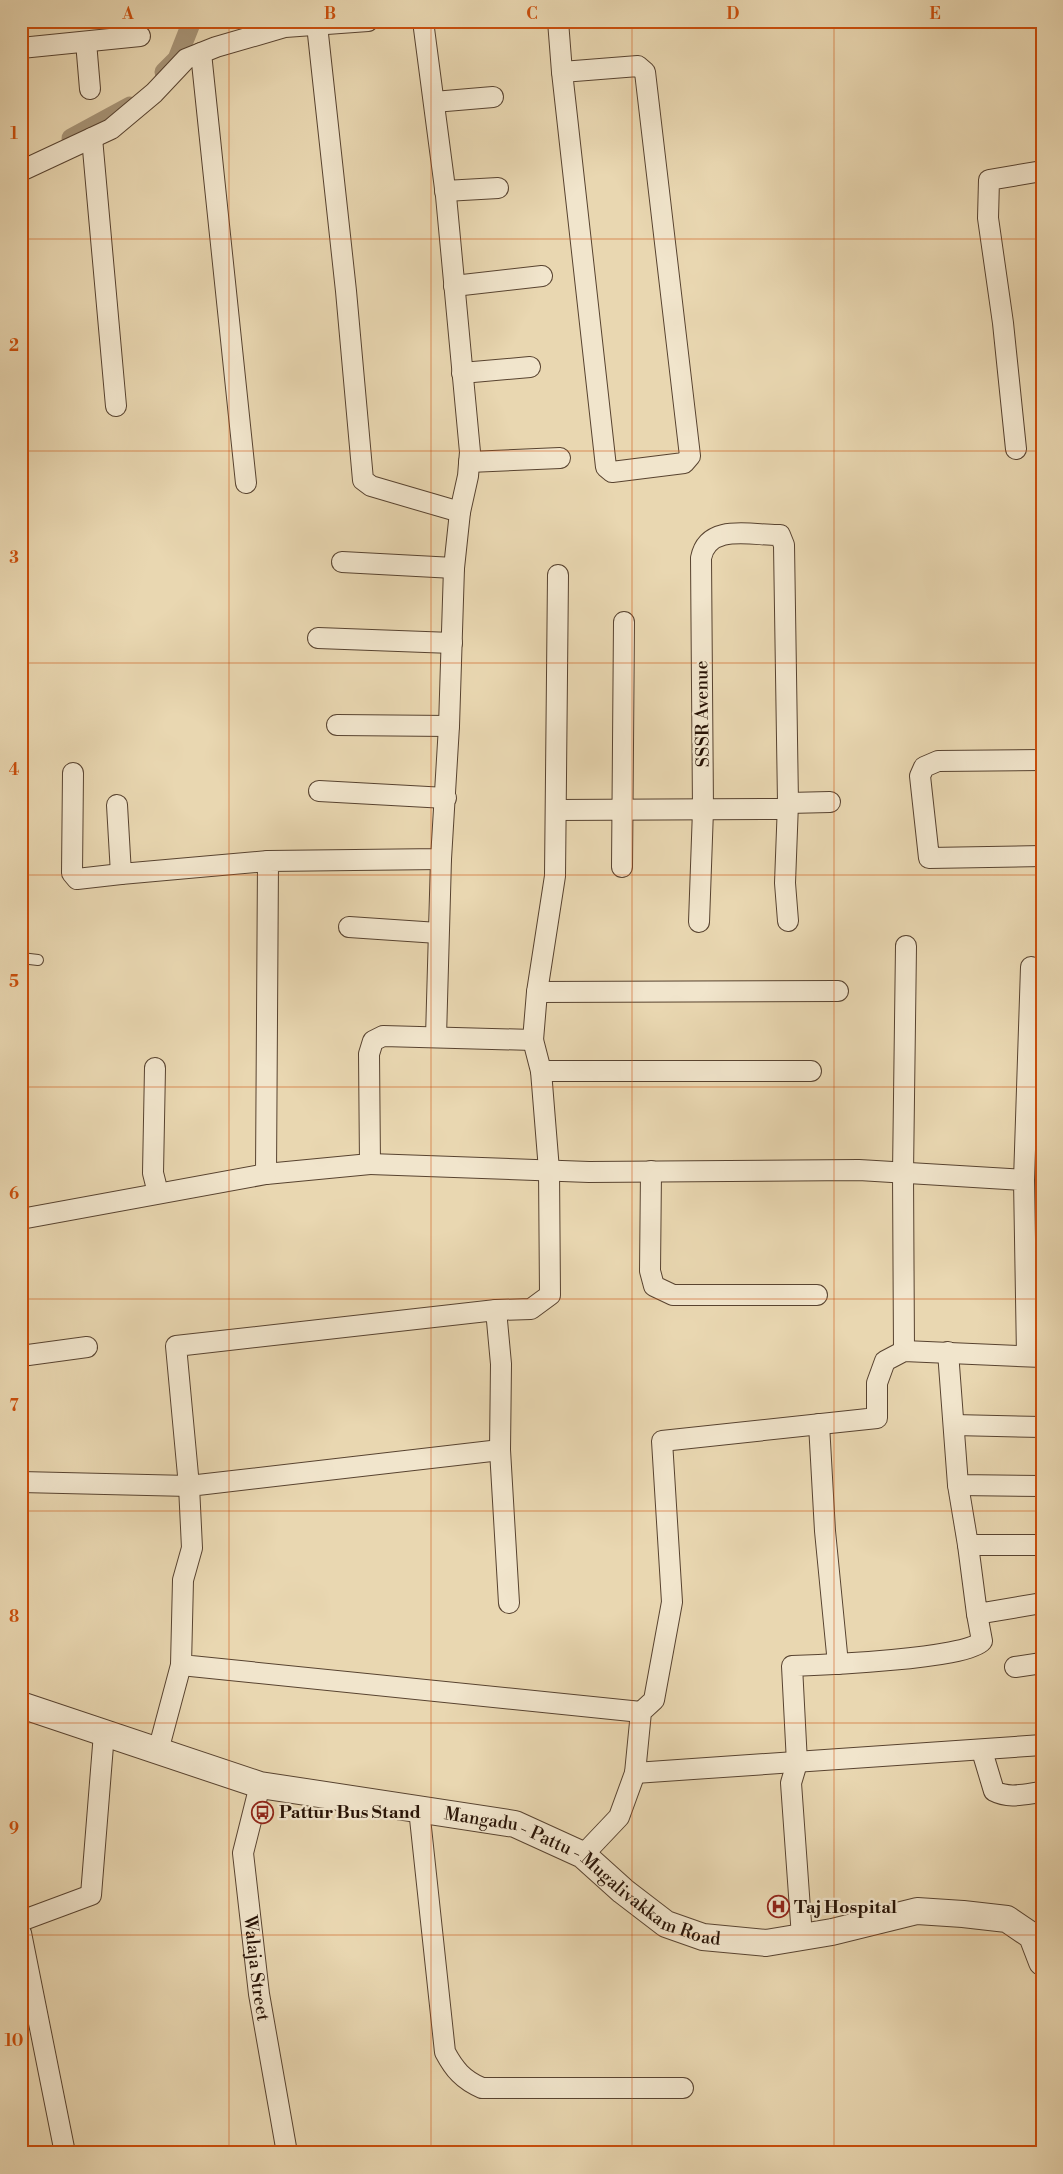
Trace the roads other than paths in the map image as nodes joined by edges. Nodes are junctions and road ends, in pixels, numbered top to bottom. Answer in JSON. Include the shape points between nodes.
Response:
{"nodes":[{"id":1,"x":368,"y":21,"type":"edge"},
{"id":2,"x":423,"y":21,"type":"edge"},
{"id":3,"x":558,"y":21,"type":"edge"},
{"id":4,"x":316,"y":25,"type":"junction"},
{"id":5,"x":140,"y":36,"type":"dead end"},
{"id":6,"x":86,"y":42,"type":"junction"},
{"id":7,"x":21,"y":48,"type":"edge"},
{"id":8,"x":201,"y":53,"type":"junction"},
{"id":9,"x":562,"y":72,"type":"junction"},
{"id":10,"x":90,"y":89,"type":"dead end"},
{"id":11,"x":493,"y":96,"type":"dead end"},
{"id":12,"x":434,"y":102,"type":"junction"},
{"id":13,"x":92,"y":138,"type":"junction"},
{"id":14,"x":21,"y":171,"type":"edge"},
{"id":15,"x":1042,"y":171,"type":"edge"},
{"id":16,"x":498,"y":188,"type":"dead end"},
{"id":17,"x":445,"y":192,"type":"junction"},
{"id":18,"x":542,"y":276,"type":"dead end"},
{"id":19,"x":454,"y":286,"type":"junction"},
{"id":20,"x":530,"y":367,"type":"dead end"},
{"id":21,"x":462,"y":373,"type":"junction"},
{"id":22,"x":116,"y":406,"type":"dead end"},
{"id":23,"x":1016,"y":449,"type":"dead end"},
{"id":24,"x":560,"y":458,"type":"dead end"},
{"id":25,"x":469,"y":462,"type":"junction"},
{"id":26,"x":246,"y":483,"type":"dead end"},
{"id":27,"x":460,"y":512,"type":"junction"},
{"id":28,"x":342,"y":562,"type":"dead end"},
{"id":29,"x":454,"y":568,"type":"junction"},
{"id":30,"x":558,"y":575,"type":"dead end"},
{"id":31,"x":624,"y":622,"type":"dead end"},
{"id":32,"x":318,"y":638,"type":"dead end"},
{"id":33,"x":452,"y":643,"type":"junction"},
{"id":34,"x":337,"y":725,"type":"dead end"},
{"id":35,"x":449,"y":726,"type":"junction"},
{"id":36,"x":1042,"y":760,"type":"edge"},
{"id":37,"x":72,"y":773,"type":"dead end"},
{"id":38,"x":319,"y":791,"type":"dead end"},
{"id":39,"x":446,"y":798,"type":"junction"},
{"id":40,"x":830,"y":802,"type":"dead end"},
{"id":41,"x":788,"y":803,"type":"junction"},
{"id":42,"x":117,"y":805,"type":"dead end"},
{"id":43,"x":556,"y":810,"type":"junction"},
{"id":44,"x":623,"y":810,"type":"junction"},
{"id":45,"x":703,"y":810,"type":"junction"},
{"id":46,"x":1042,"y":856,"type":"edge"},
{"id":47,"x":441,"y":859,"type":"junction"},
{"id":48,"x":268,"y":861,"type":"junction"},
{"id":49,"x":622,"y":867,"type":"dead end"},
{"id":50,"x":121,"y":874,"type":"junction"},
{"id":51,"x":788,"y":921,"type":"dead end"},
{"id":52,"x":699,"y":922,"type":"dead end"},
{"id":53,"x":350,"y":927,"type":"dead end"},
{"id":54,"x":438,"y":933,"type":"junction"},
{"id":55,"x":906,"y":946,"type":"dead end"},
{"id":56,"x":21,"y":958,"type":"edge"},
{"id":57,"x":38,"y":960,"type":"dead end"},
{"id":58,"x":1031,"y":968,"type":"dead end"},
{"id":59,"x":838,"y":991,"type":"dead end"},
{"id":60,"x":537,"y":992,"type":"junction"},
{"id":61,"x":436,"y":1037,"type":"junction"},
{"id":62,"x":533,"y":1040,"type":"junction"},
{"id":63,"x":155,"y":1068,"type":"dead end"},
{"id":64,"x":811,"y":1070,"type":"dead end"},
{"id":65,"x":541,"y":1071,"type":"junction"},
{"id":66,"x":370,"y":1164,"type":"junction"},
{"id":67,"x":549,"y":1170,"type":"junction"},
{"id":68,"x":651,"y":1171,"type":"junction"},
{"id":69,"x":903,"y":1172,"type":"junction"},
{"id":70,"x":266,"y":1174,"type":"junction"},
{"id":71,"x":1024,"y":1180,"type":"junction"},
{"id":72,"x":158,"y":1193,"type":"junction"},
{"id":73,"x":21,"y":1219,"type":"edge"},
{"id":74,"x":817,"y":1295,"type":"dead end"},
{"id":75,"x":496,"y":1310,"type":"junction"},
{"id":76,"x":88,"y":1347,"type":"dead end"},
{"id":77,"x":904,"y":1351,"type":"junction"},
{"id":78,"x":948,"y":1352,"type":"junction"},
{"id":79,"x":21,"y":1356,"type":"edge"},
{"id":80,"x":1035,"y":1357,"type":"edge"},
{"id":81,"x":820,"y":1424,"type":"junction"},
{"id":82,"x":954,"y":1425,"type":"junction"},
{"id":83,"x":1042,"y":1427,"type":"edge"},
{"id":84,"x":500,"y":1450,"type":"junction"},
{"id":85,"x":21,"y":1482,"type":"edge"},
{"id":86,"x":958,"y":1485,"type":"junction"},
{"id":87,"x":189,"y":1486,"type":"junction"},
{"id":88,"x":1042,"y":1486,"type":"edge"},
{"id":89,"x":1042,"y":1544,"type":"edge"},
{"id":90,"x":968,"y":1545,"type":"junction"},
{"id":91,"x":510,"y":1603,"type":"dead end"},
{"id":92,"x":1042,"y":1603,"type":"edge"},
{"id":93,"x":977,"y":1614,"type":"junction"},
{"id":94,"x":1042,"y":1663,"type":"edge"},
{"id":95,"x":838,"y":1664,"type":"junction"},
{"id":96,"x":180,"y":1665,"type":"junction"},
{"id":97,"x":1014,"y":1667,"type":"dead end"},
{"id":98,"x":21,"y":1705,"type":"edge"},
{"id":99,"x":640,"y":1712,"type":"junction"},
{"id":100,"x":104,"y":1733,"type":"junction"},
{"id":101,"x":1042,"y":1745,"type":"edge"},
{"id":102,"x":158,"y":1751,"type":"junction"},
{"id":103,"x":982,"y":1751,"type":"junction"},
{"id":104,"x":796,"y":1763,"type":"junction"},
{"id":105,"x":636,"y":1773,"type":"junction"},
{"id":106,"x":260,"y":1785,"type":"junction"},
{"id":107,"x":1042,"y":1792,"type":"edge"},
{"id":108,"x":419,"y":1809,"type":"junction"},
{"id":109,"x":583,"y":1855,"type":"junction"},
{"id":110,"x":21,"y":1921,"type":"edge"},
{"id":111,"x":21,"y":1933,"type":"edge"},
{"id":112,"x":802,"y":1937,"type":"junction"},
{"id":113,"x":1042,"y":1962,"type":"edge"},
{"id":114,"x":683,"y":2088,"type":"dead end"},
{"id":115,"x":65,"y":2153,"type":"edge"},
{"id":116,"x":287,"y":2153,"type":"edge"}],
"edges":[{"from":1,"to":4,"type":"street"},
{"from":2,"to":12,"type":"street"},
{"from":3,"to":9,"type":"street"},
{"from":4,"to":8,"type":"street","via":[[285,27]]},
{"from":4,"to":27,"type":"street","via":[[364,480],[371,486]]},
{"from":5,"to":6,"type":"street"},
{"from":6,"to":7,"type":"street"},
{"from":6,"to":10,"type":"street"},
{"from":8,"to":13,"type":"street","via":[[186,59],[111,129]]},
{"from":8,"to":26,"type":"street"},
{"from":9,"to":9,"type":"street","via":[[638,66],[645,72],[690,456],[684,463],[612,472],[606,467]]},
{"from":11,"to":12,"type":"street"},
{"from":12,"to":17,"type":"street"},
{"from":13,"to":14,"type":"street"},
{"from":13,"to":22,"type":"street"},
{"from":15,"to":23,"type":"street","via":[[989,180],[988,218]]},
{"from":16,"to":17,"type":"street"},
{"from":17,"to":19,"type":"street"},
{"from":18,"to":19,"type":"street"},
{"from":19,"to":21,"type":"street"},
{"from":20,"to":21,"type":"street"},
{"from":21,"to":25,"type":"street"},
{"from":24,"to":25,"type":"street"},
{"from":25,"to":27,"type":"street"},
{"from":27,"to":29,"type":"street"},
{"from":28,"to":29,"type":"street"},
{"from":29,"to":33,"type":"street"},
{"from":30,"to":43,"type":"street"},
{"from":31,"to":44,"type":"street"},
{"from":32,"to":33,"type":"street"},
{"from":33,"to":35,"type":"street"},
{"from":34,"to":35,"type":"street"},
{"from":35,"to":39,"type":"street"},
{"from":36,"to":46,"type":"street","via":[[938,762],[924,767],[920,776],[929,858]]},
{"from":37,"to":50,"type":"street","via":[[72,873],[77,879]]},
{"from":38,"to":39,"type":"street"},
{"from":39,"to":47,"type":"street"},
{"from":40,"to":41,"type":"street"},
{"from":41,"to":45,"type":"street","via":[[786,809]]},
{"from":41,"to":45,"type":"street","name":"SSSR Avenue","via":[[785,552],[780,535],[726,534],[707,543],[701,558]]},
{"from":41,"to":51,"type":"street","via":[[785,883]]},
{"from":42,"to":50,"type":"street"},
{"from":43,"to":44,"type":"street"},
{"from":43,"to":60,"type":"street","via":[[555,876]]},
{"from":44,"to":45,"type":"street"},
{"from":44,"to":49,"type":"street"},
{"from":45,"to":52,"type":"street","name":"SSSR Avenue"},
{"from":47,"to":48,"type":"street"},
{"from":47,"to":54,"type":"street"},
{"from":48,"to":50,"type":"street"},
{"from":48,"to":70,"type":"street"},
{"from":53,"to":54,"type":"street"},
{"from":54,"to":61,"type":"street"},
{"from":55,"to":69,"type":"street"},
{"from":56,"to":57,"type":"lane"},
{"from":58,"to":71,"type":"street"},
{"from":59,"to":60,"type":"street"},
{"from":60,"to":62,"type":"street"},
{"from":61,"to":62,"type":"street"},
{"from":61,"to":66,"type":"street","via":[[383,1036],[373,1041],[369,1054]]},
{"from":62,"to":65,"type":"street"},
{"from":63,"to":72,"type":"street","via":[[153,1173]]},
{"from":64,"to":65,"type":"street"},
{"from":65,"to":67,"type":"street"},
{"from":66,"to":67,"type":"street"},
{"from":66,"to":70,"type":"street"},
{"from":67,"to":68,"type":"street"},
{"from":67,"to":75,"type":"street","via":[[550,1295],[531,1309]]},
{"from":68,"to":69,"type":"street"},
{"from":68,"to":74,"type":"street","via":[[650,1271],[654,1286],[673,1295]]},
{"from":69,"to":71,"type":"street"},
{"from":69,"to":77,"type":"street"},
{"from":70,"to":72,"type":"street"},
{"from":71,"to":80,"type":"street"},
{"from":72,"to":73,"type":"street"},
{"from":75,"to":84,"type":"street","via":[[501,1364]]},
{"from":75,"to":87,"type":"street","via":[[176,1346]]},
{"from":76,"to":79,"type":"street"},
{"from":77,"to":78,"type":"street"},
{"from":77,"to":81,"type":"street","via":[[886,1361],[877,1382],[877,1418]]},
{"from":78,"to":80,"type":"street"},
{"from":78,"to":82,"type":"street"},
{"from":81,"to":95,"type":"street","via":[[825,1531]]},
{"from":81,"to":99,"type":"street","via":[[662,1442],[672,1602],[654,1700]]},
{"from":82,"to":83,"type":"street"},
{"from":82,"to":86,"type":"street"},
{"from":84,"to":87,"type":"street"},
{"from":84,"to":91,"type":"street"},
{"from":85,"to":87,"type":"street"},
{"from":86,"to":88,"type":"street"},
{"from":86,"to":90,"type":"street"},
{"from":87,"to":96,"type":"street","via":[[192,1548],[183,1580]]},
{"from":89,"to":90,"type":"street"},
{"from":90,"to":93,"type":"street"},
{"from":92,"to":93,"type":"street"},
{"from":93,"to":95,"type":"street","via":[[982,1641],[974,1647],[946,1654]]},
{"from":94,"to":97,"type":"street"},
{"from":95,"to":104,"type":"street","via":[[792,1666]]},
{"from":96,"to":99,"type":"street"},
{"from":96,"to":102,"type":"street"},
{"from":98,"to":100,"type":"street","name":"Mangadu - Pattu - Mugalivakkam Road"},
{"from":99,"to":105,"type":"street"},
{"from":100,"to":102,"type":"street","name":"Mangadu - Pattu - Mugalivakkam Road"},
{"from":100,"to":110,"type":"street","via":[[91,1895]]},
{"from":101,"to":103,"type":"street"},
{"from":102,"to":106,"type":"street","name":"Mangadu - Pattu - Mugalivakkam Road"},
{"from":103,"to":104,"type":"street"},
{"from":103,"to":107,"type":"street","via":[[994,1791],[1014,1796]]},
{"from":104,"to":105,"type":"street"},
{"from":104,"to":112,"type":"street","via":[[791,1783]]},
{"from":105,"to":109,"type":"street","via":[[619,1817]]},
{"from":106,"to":108,"type":"street","name":"Mangadu - Pattu - Mugalivakkam Road"},
{"from":106,"to":116,"type":"street","name":"Walaja Street","via":[[243,1853],[259,1994]]},
{"from":108,"to":109,"type":"street","name":"Mangadu - Pattu - Mugalivakkam Road","via":[[516,1824]]},
{"from":108,"to":114,"type":"street","via":[[445,2052],[455,2070],[482,2088]]},
{"from":109,"to":112,"type":"street","name":"Mangadu - Pattu - Mugalivakkam Road","via":[[666,1924],[703,1937],[766,1943]]},
{"from":111,"to":115,"type":"street"},
{"from":112,"to":113,"type":"street","name":"Mangadu - Pattu - Mugalivakkam Road","via":[[916,1911],[963,1914],[1008,1919],[1032,1936]]}]}
